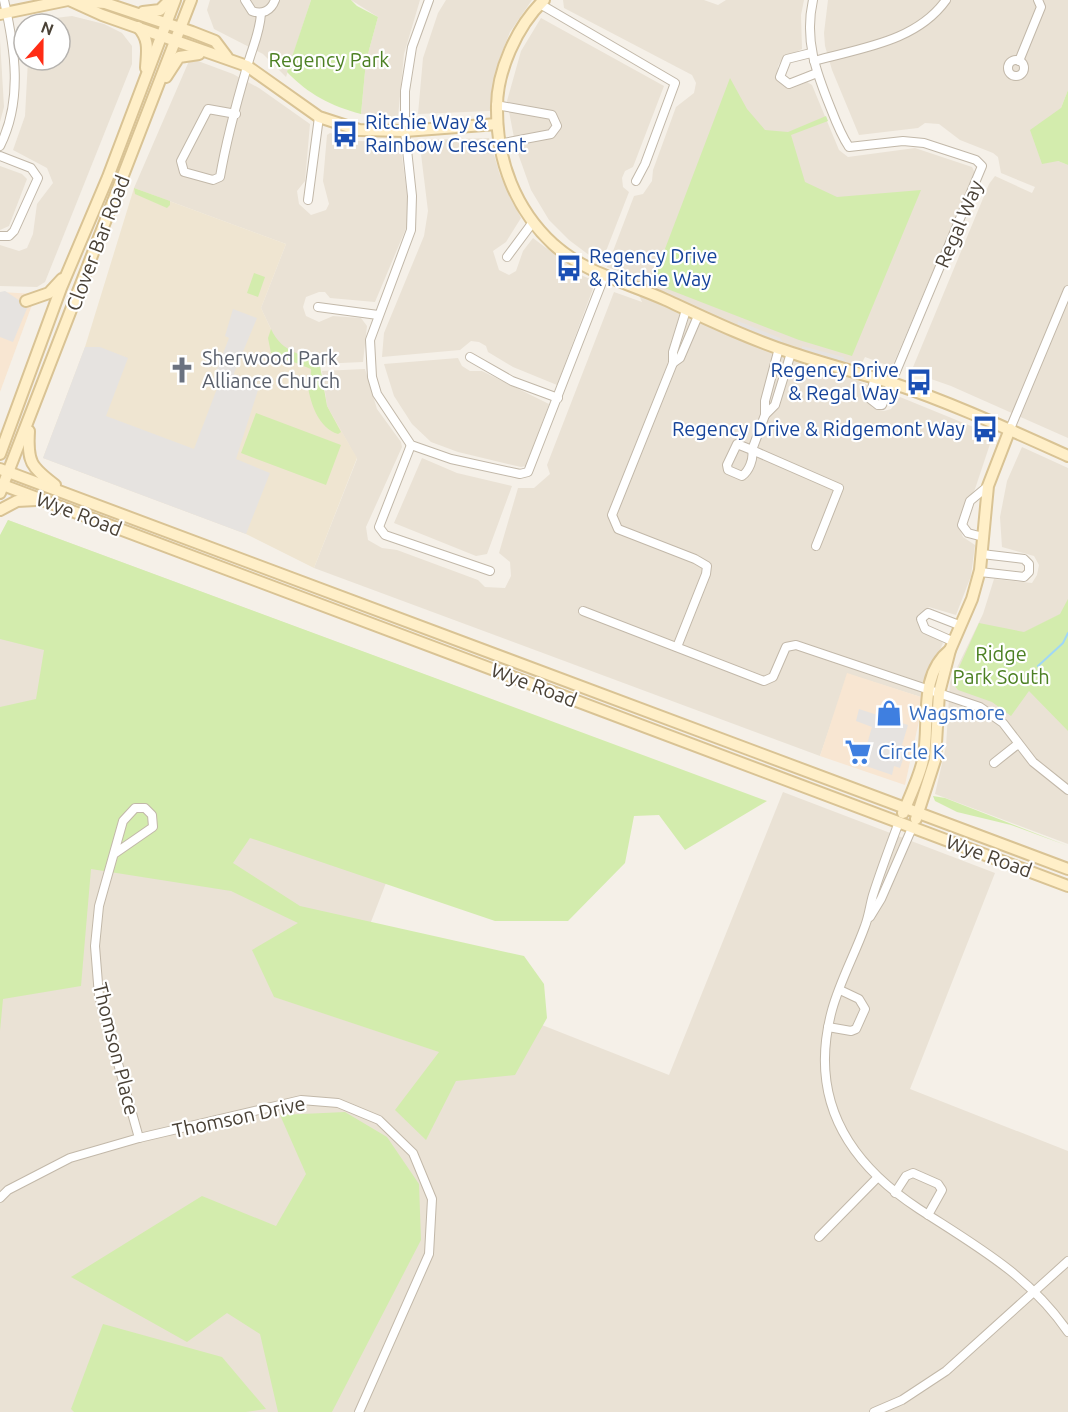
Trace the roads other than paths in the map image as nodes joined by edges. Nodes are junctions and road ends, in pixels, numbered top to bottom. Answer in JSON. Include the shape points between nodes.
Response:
{"nodes":[{"id":1,"x":4,"y":0,"type":"edge"},
{"id":2,"x":69,"y":0,"type":"edge"},
{"id":3,"x":170,"y":0,"type":"edge"},
{"id":4,"x":175,"y":0,"type":"edge"},
{"id":5,"x":191,"y":0,"type":"edge"},
{"id":6,"x":245,"y":0,"type":"edge"},
{"id":7,"x":274,"y":0,"type":"edge"},
{"id":8,"x":429,"y":0,"type":"edge"},
{"id":9,"x":813,"y":0,"type":"edge"},
{"id":10,"x":946,"y":0,"type":"edge"},
{"id":11,"x":1038,"y":0,"type":"edge"},
{"id":12,"x":542,"y":2,"type":"edge"},
{"id":13,"x":4,"y":13,"type":"edge"},
{"id":14,"x":136,"y":13,"type":"junction"},
{"id":15,"x":261,"y":13,"type":"junction"},
{"id":16,"x":167,"y":23,"type":"junction"},
{"id":17,"x":137,"y":27,"type":"junction"},
{"id":18,"x":180,"y":28,"type":"junction"},
{"id":19,"x":162,"y":37,"type":"junction"},
{"id":20,"x":175,"y":42,"type":"junction"},
{"id":21,"x":208,"y":54,"type":"junction"},
{"id":22,"x":227,"y":57,"type":"junction"},
{"id":23,"x":812,"y":57,"type":"junction"},
{"id":24,"x":1019,"y":61,"type":"dead end"},
{"id":25,"x":247,"y":66,"type":"junction"},
{"id":26,"x":816,"y":73,"type":"junction"},
{"id":27,"x":146,"y":77,"type":"junction"},
{"id":28,"x":155,"y":92,"type":"junction"},
{"id":29,"x":496,"y":105,"type":"junction"},
{"id":30,"x":236,"y":114,"type":"junction"},
{"id":31,"x":319,"y":117,"type":"junction"},
{"id":32,"x":496,"y":124,"type":"junction"},
{"id":33,"x":405,"y":131,"type":"junction"},
{"id":34,"x":498,"y":144,"type":"junction"},
{"id":35,"x":0,"y":146,"type":"edge"},
{"id":36,"x":0,"y":156,"type":"edge"},
{"id":37,"x":636,"y":181,"type":"dead end"},
{"id":38,"x":308,"y":200,"type":"dead end"},
{"id":39,"x":533,"y":222,"type":"junction"},
{"id":40,"x":0,"y":236,"type":"edge"},
{"id":41,"x":507,"y":257,"type":"dead end"},
{"id":42,"x":66,"y":275,"type":"junction"},
{"id":43,"x":604,"y":277,"type":"junction"},
{"id":44,"x":1068,"y":290,"type":"edge"},
{"id":45,"x":26,"y":301,"type":"dead end"},
{"id":46,"x":318,"y":307,"type":"dead end"},
{"id":47,"x":686,"y":310,"type":"junction"},
{"id":48,"x":378,"y":315,"type":"junction"},
{"id":49,"x":698,"y":316,"type":"junction"},
{"id":50,"x":779,"y":348,"type":"junction"},
{"id":51,"x":791,"y":353,"type":"junction"},
{"id":52,"x":470,"y":357,"type":"dead end"},
{"id":53,"x":673,"y":363,"type":"junction"},
{"id":54,"x":874,"y":378,"type":"junction"},
{"id":55,"x":891,"y":383,"type":"junction"},
{"id":56,"x":558,"y":398,"type":"junction"},
{"id":57,"x":765,"y":415,"type":"junction"},
{"id":58,"x":14,"y":416,"type":"junction"},
{"id":59,"x":29,"y":421,"type":"junction"},
{"id":60,"x":1010,"y":429,"type":"junction"},
{"id":61,"x":0,"y":432,"type":"edge"},
{"id":62,"x":411,"y":445,"type":"junction"},
{"id":63,"x":0,"y":454,"type":"edge"},
{"id":64,"x":1068,"y":456,"type":"edge"},
{"id":65,"x":4,"y":470,"type":"edge"},
{"id":66,"x":988,"y":486,"type":"junction"},
{"id":67,"x":1,"y":487,"type":"edge"},
{"id":68,"x":68,"y":494,"type":"junction"},
{"id":69,"x":43,"y":500,"type":"junction"},
{"id":70,"x":0,"y":510,"type":"edge"},
{"id":71,"x":983,"y":537,"type":"junction"},
{"id":72,"x":816,"y":546,"type":"dead end"},
{"id":73,"x":982,"y":554,"type":"junction"},
{"id":74,"x":490,"y":571,"type":"dead end"},
{"id":75,"x":980,"y":572,"type":"junction"},
{"id":76,"x":583,"y":611,"type":"dead end"},
{"id":77,"x":959,"y":625,"type":"junction"},
{"id":78,"x":951,"y":645,"type":"junction"},
{"id":79,"x":677,"y":647,"type":"junction"},
{"id":80,"x":934,"y":691,"type":"junction"},
{"id":81,"x":1017,"y":744,"type":"junction"},
{"id":82,"x":994,"y":763,"type":"dead end"},
{"id":83,"x":1068,"y":790,"type":"edge"},
{"id":84,"x":905,"y":808,"type":"junction"},
{"id":85,"x":918,"y":813,"type":"junction"},
{"id":86,"x":899,"y":822,"type":"junction"},
{"id":87,"x":912,"y":828,"type":"junction"},
{"id":88,"x":114,"y":854,"type":"junction"},
{"id":89,"x":1068,"y":869,"type":"edge"},
{"id":90,"x":1068,"y":886,"type":"edge"},
{"id":91,"x":866,"y":923,"type":"junction"},
{"id":92,"x":840,"y":990,"type":"junction"},
{"id":93,"x":828,"y":1027,"type":"junction"},
{"id":94,"x":139,"y":1138,"type":"junction"},
{"id":95,"x":877,"y":1178,"type":"junction"},
{"id":96,"x":895,"y":1193,"type":"junction"},
{"id":97,"x":0,"y":1198,"type":"edge"},
{"id":98,"x":928,"y":1215,"type":"junction"},
{"id":99,"x":819,"y":1237,"type":"dead end"},
{"id":100,"x":1068,"y":1261,"type":"edge"},
{"id":101,"x":1035,"y":1290,"type":"junction"},
{"id":102,"x":1068,"y":1332,"type":"edge"},
{"id":103,"x":358,"y":1412,"type":"edge"},
{"id":104,"x":874,"y":1412,"type":"edge"}],
"edges":[{"from":1,"to":13,"type":"street"},
{"from":2,"to":13,"type":"main road"},
{"from":2,"to":14,"type":"main road","via":[[105,3]]},
{"from":2,"to":17,"type":"main road"},
{"from":3,"to":14,"type":"main road","via":[[160,10]]},
{"from":4,"to":16,"type":"main road","name":"Clover Bar Road"},
{"from":5,"to":18,"type":"main road","name":"Clover Bar Road"},
{"from":6,"to":15,"type":"street","via":[[252,10]]},
{"from":7,"to":15,"type":"street","via":[[270,9]]},
{"from":8,"to":33,"type":"street","via":[[408,68]]},
{"from":9,"to":23,"type":"street","name":"Regal Way","via":[[808,32]]},
{"from":10,"to":23,"type":"street","via":[[937,13],[909,34]]},
{"from":11,"to":24,"type":"street","via":[[1041,7]]},
{"from":12,"to":29,"type":"main road","via":[[510,53]]},
{"from":12,"to":37,"type":"street","via":[[675,83]]},
{"from":13,"to":35,"type":"street","via":[[15,63],[14,101]]},
{"from":14,"to":16,"type":"main road"},
{"from":15,"to":25,"type":"street","via":[[261,31]]},
{"from":16,"to":18,"type":"main road"},
{"from":16,"to":19,"type":"main road","name":"Clover Bar Road"},
{"from":17,"to":19,"type":"main road"},
{"from":17,"to":27,"type":"main road","via":[[148,44]]},
{"from":18,"to":20,"type":"main road","name":"Clover Bar Road"},
{"from":18,"to":22,"type":"main road","via":[[215,41]]},
{"from":19,"to":20,"type":"main road"},
{"from":19,"to":27,"type":"main road","name":"Clover Bar Road"},
{"from":20,"to":21,"type":"main road"},
{"from":20,"to":28,"type":"main road","name":"Clover Bar Road"},
{"from":21,"to":22,"type":"main road"},
{"from":21,"to":28,"type":"main road","via":[[179,57]]},
{"from":22,"to":25,"type":"main road"},
{"from":23,"to":26,"type":"street","name":"Regal Way"},
{"from":23,"to":26,"type":"street","via":[[787,59],[780,77],[789,84]]},
{"from":25,"to":30,"type":"street"},
{"from":25,"to":31,"type":"main road"},
{"from":26,"to":55,"type":"street","name":"Regal Way","via":[[849,147],[903,141],[924,143],[976,160],[982,166]]},
{"from":27,"to":42,"type":"main road","name":"Clover Bar Road"},
{"from":28,"to":59,"type":"main road","name":"Clover Bar Road"},
{"from":29,"to":32,"type":"main road"},
{"from":29,"to":34,"type":"street","via":[[552,116],[557,126],[551,134]]},
{"from":30,"to":30,"type":"street","via":[[208,109],[181,161],[184,172],[218,179]]},
{"from":31,"to":33,"type":"main road","via":[[359,130]]},
{"from":31,"to":38,"type":"street"},
{"from":32,"to":33,"type":"main road"},
{"from":32,"to":34,"type":"main road"},
{"from":33,"to":48,"type":"street","via":[[412,196],[411,230]]},
{"from":34,"to":39,"type":"main road","via":[[507,177]]},
{"from":36,"to":40,"type":"street","via":[[31,168],[38,178],[14,231],[9,236]]},
{"from":39,"to":41,"type":"street"},
{"from":39,"to":43,"type":"main road","via":[[574,261]]},
{"from":42,"to":45,"type":"main road","via":[[49,293]]},
{"from":42,"to":58,"type":"main road","name":"Clover Bar Road"},
{"from":43,"to":47,"type":"main road"},
{"from":43,"to":56,"type":"street"},
{"from":44,"to":60,"type":"street"},
{"from":46,"to":48,"type":"street"},
{"from":47,"to":49,"type":"main road"},
{"from":47,"to":53,"type":"street","via":[[672,352]]},
{"from":48,"to":62,"type":"street","via":[[370,340],[372,377],[377,394]]},
{"from":49,"to":50,"type":"main road"},
{"from":49,"to":53,"type":"street","via":[[680,358]]},
{"from":50,"to":51,"type":"main road"},
{"from":50,"to":57,"type":"street"},
{"from":51,"to":54,"type":"main road"},
{"from":51,"to":57,"type":"street","via":[[775,405]]},
{"from":52,"to":56,"type":"street","via":[[512,381]]},
{"from":53,"to":79,"type":"street","via":[[612,515],[618,529],[707,566]]},
{"from":54,"to":55,"type":"main road"},
{"from":54,"to":55,"type":"street","via":[[869,398],[878,405],[884,403]]},
{"from":55,"to":60,"type":"main road"},
{"from":56,"to":62,"type":"street","via":[[525,474],[451,459]]},
{"from":57,"to":72,"type":"street","via":[[752,450],[839,488]]},
{"from":58,"to":61,"type":"main road"},
{"from":58,"to":63,"type":"main road","name":"Clover Bar Road"},
{"from":59,"to":65,"type":"main road","name":"Clover Bar Road"},
{"from":59,"to":68,"type":"main road","via":[[30,461],[39,474]]},
{"from":60,"to":64,"type":"main road"},
{"from":60,"to":66,"type":"main road"},
{"from":62,"to":74,"type":"street","via":[[379,527],[385,535]]},
{"from":65,"to":67,"type":"main road","name":"Clover Bar Road"},
{"from":65,"to":68,"type":"main road","name":"Wye Road"},
{"from":66,"to":71,"type":"main road"},
{"from":66,"to":71,"type":"street","via":[[970,501],[962,525],[968,533]]},
{"from":67,"to":69,"type":"main road","name":"Wye Road"},
{"from":68,"to":84,"type":"main road","name":"Wye Road"},
{"from":69,"to":70,"type":"main road","via":[[17,501]]},
{"from":69,"to":86,"type":"main road","name":"Wye Road"},
{"from":71,"to":73,"type":"main road"},
{"from":73,"to":75,"type":"main road"},
{"from":73,"to":75,"type":"street","via":[[1024,559],[1029,572],[1023,577]]},
{"from":75,"to":77,"type":"main road"},
{"from":76,"to":79,"type":"street"},
{"from":77,"to":78,"type":"main road"},
{"from":77,"to":78,"type":"street","via":[[928,613],[921,620],[925,629]]},
{"from":78,"to":80,"type":"main road","via":[[941,657]]},
{"from":79,"to":80,"type":"street","via":[[764,681],[773,677],[786,647],[796,645]]},
{"from":80,"to":81,"type":"street","via":[[987,711],[1003,723]]},
{"from":80,"to":84,"type":"main road","via":[[923,759]]},
{"from":80,"to":85,"type":"main road","via":[[935,760]]},
{"from":81,"to":82,"type":"street"},
{"from":81,"to":83,"type":"street"},
{"from":84,"to":85,"type":"main road","name":"Wye Road"},
{"from":84,"to":86,"type":"main road"},
{"from":85,"to":87,"type":"main road"},
{"from":85,"to":89,"type":"main road","name":"Wye Road"},
{"from":86,"to":87,"type":"main road","name":"Wye Road"},
{"from":86,"to":91,"type":"street"},
{"from":87,"to":90,"type":"main road","name":"Wye Road"},
{"from":87,"to":91,"type":"street","via":[[881,899]]},
{"from":88,"to":88,"type":"street","name":"Thomson Place","via":[[153,826],[152,815],[145,808],[135,808],[123,821]]},
{"from":88,"to":94,"type":"street","name":"Thomson Place","via":[[99,906],[95,946],[99,996]]},
{"from":91,"to":92,"type":"street"},
{"from":92,"to":93,"type":"street"},
{"from":92,"to":93,"type":"street","via":[[859,999],[865,1009],[856,1029]]},
{"from":93,"to":95,"type":"street","via":[[825,1066],[832,1108],[849,1144]]},
{"from":94,"to":97,"type":"street","name":"Thomson Drive","via":[[70,1158]]},
{"from":94,"to":103,"type":"street","name":"Thomson Drive","via":[[301,1100],[338,1103],[380,1120],[413,1153],[432,1199],[429,1254]]},
{"from":95,"to":96,"type":"street"},
{"from":95,"to":99,"type":"street"},
{"from":96,"to":98,"type":"street"},
{"from":96,"to":98,"type":"street","via":[[906,1176],[913,1173],[938,1184],[942,1190],[940,1197]]},
{"from":98,"to":101,"type":"street"},
{"from":100,"to":101,"type":"street"},
{"from":101,"to":102,"type":"street"},
{"from":101,"to":104,"type":"street","via":[[931,1383]]}]}
